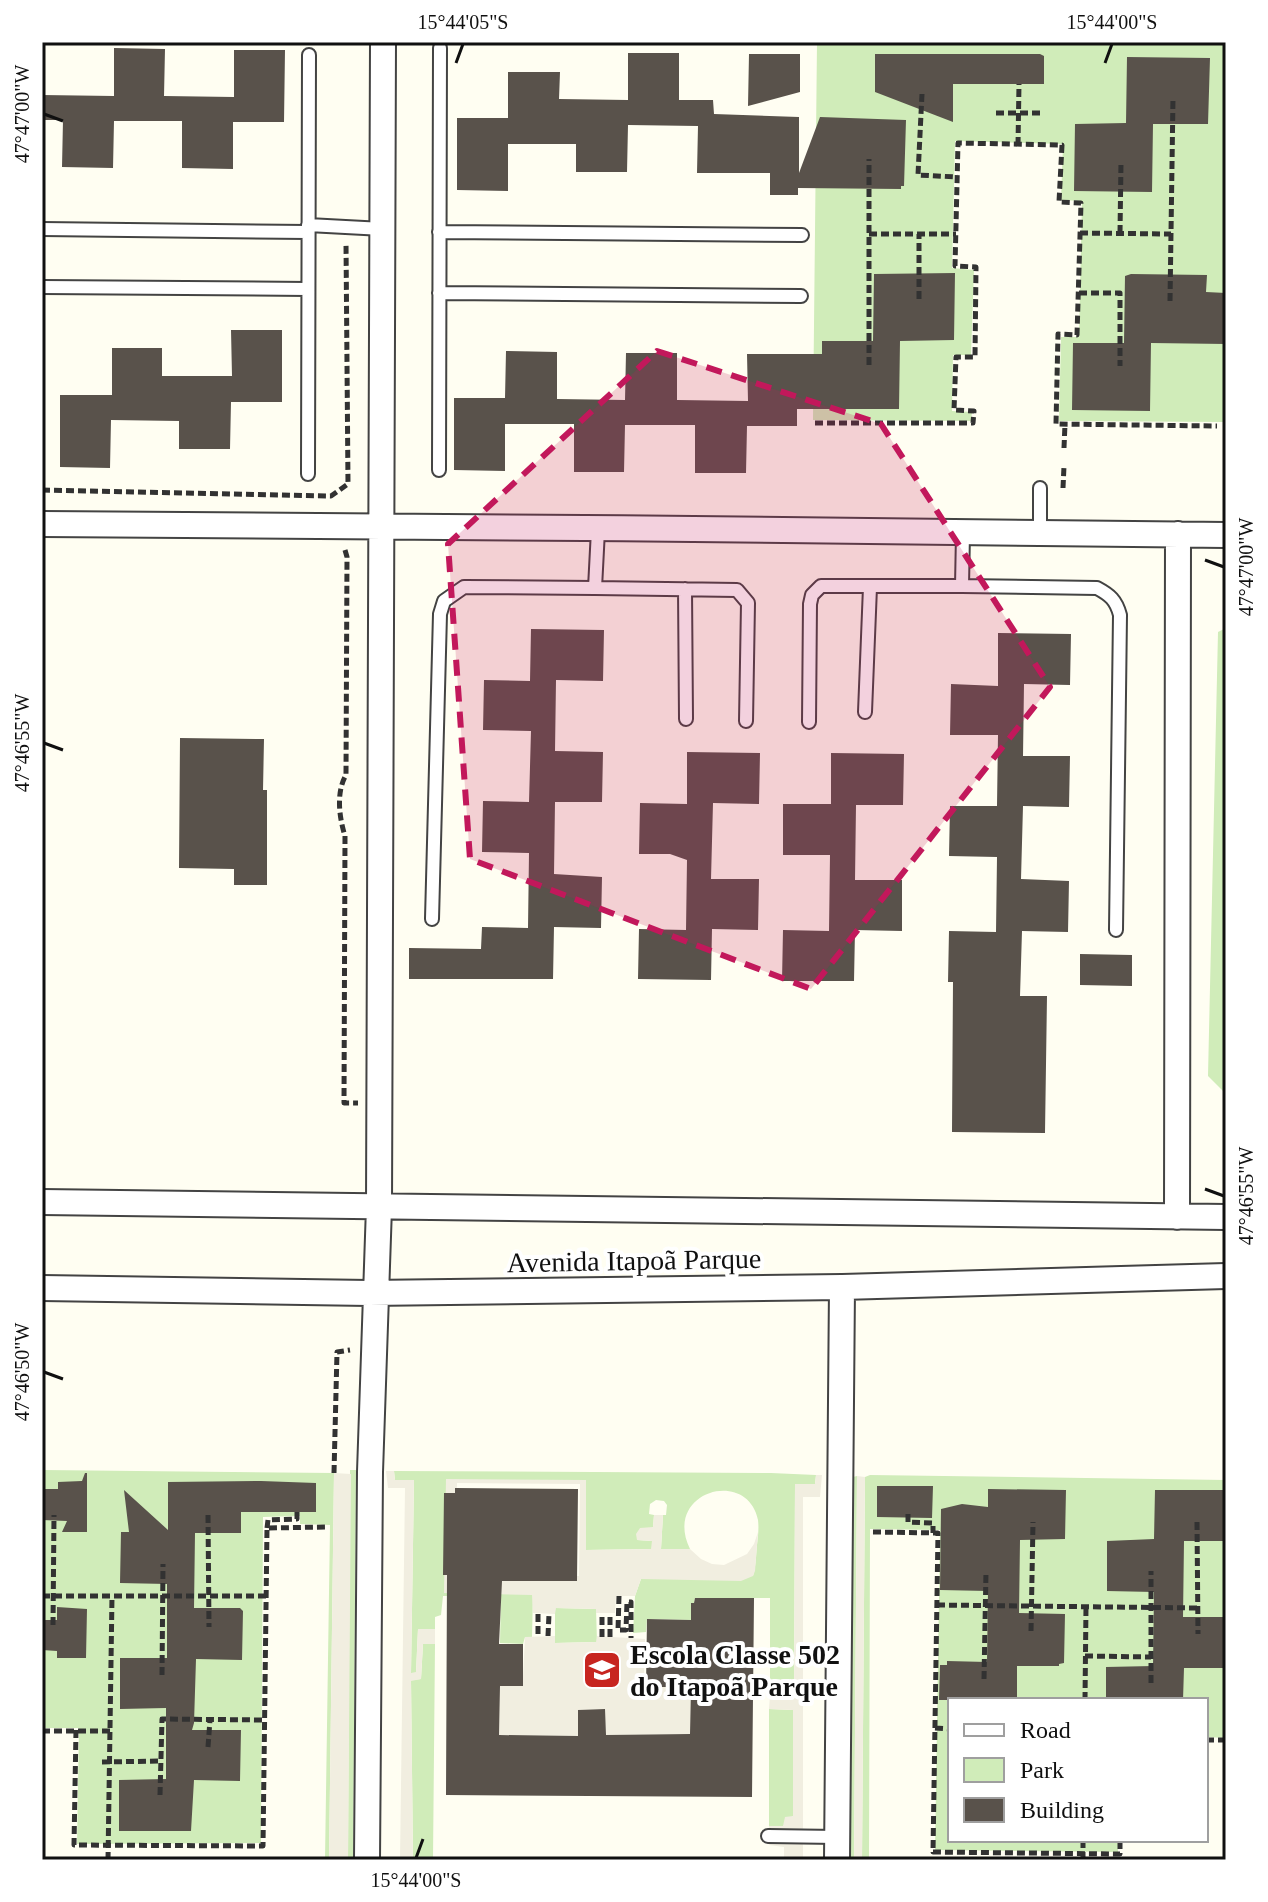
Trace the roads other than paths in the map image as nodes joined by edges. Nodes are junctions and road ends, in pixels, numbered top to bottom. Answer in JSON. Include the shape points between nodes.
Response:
{"nodes":[{"id":1,"x":383,"y":42,"type":"edge"},
{"id":2,"x":440,"y":48,"type":"dead end"},
{"id":3,"x":309,"y":55,"type":"dead end"},
{"id":4,"x":42,"y":229,"type":"edge"},
{"id":5,"x":308,"y":229,"type":"junction"},
{"id":6,"x":383,"y":229,"type":"junction"},
{"id":7,"x":439,"y":232,"type":"junction"},
{"id":8,"x":802,"y":235,"type":"dead end"},
{"id":9,"x":42,"y":287,"type":"edge"},
{"id":10,"x":308,"y":289,"type":"junction"},
{"id":11,"x":439,"y":293,"type":"junction"},
{"id":12,"x":801,"y":296,"type":"dead end"},
{"id":13,"x":439,"y":470,"type":"dead end"},
{"id":14,"x":308,"y":474,"type":"dead end"},
{"id":15,"x":1040,"y":488,"type":"dead end"},
{"id":16,"x":42,"y":524,"type":"edge"},
{"id":17,"x":381,"y":524,"type":"junction"},
{"id":18,"x":598,"y":530,"type":"junction"},
{"id":19,"x":963,"y":533,"type":"junction"},
{"id":20,"x":1040,"y":533,"type":"junction"},
{"id":21,"x":1178,"y":534,"type":"junction"},
{"id":22,"x":1226,"y":535,"type":"edge"},
{"id":23,"x":962,"y":586,"type":"junction"},
{"id":24,"x":870,"y":587,"type":"junction"},
{"id":25,"x":595,"y":588,"type":"junction"},
{"id":26,"x":685,"y":589,"type":"junction"},
{"id":27,"x":865,"y":712,"type":"dead end"},
{"id":28,"x":686,"y":719,"type":"dead end"},
{"id":29,"x":746,"y":721,"type":"dead end"},
{"id":30,"x":809,"y":722,"type":"dead end"},
{"id":31,"x":432,"y":919,"type":"dead end"},
{"id":32,"x":1116,"y":930,"type":"dead end"},
{"id":33,"x":42,"y":1202,"type":"edge"},
{"id":34,"x":379,"y":1207,"type":"junction"},
{"id":35,"x":1177,"y":1217,"type":"junction"},
{"id":36,"x":1226,"y":1217,"type":"edge"},
{"id":37,"x":1226,"y":1276,"type":"edge"},
{"id":38,"x":842,"y":1287,"type":"junction"},
{"id":39,"x":42,"y":1288,"type":"edge"},
{"id":40,"x":376,"y":1293,"type":"junction"},
{"id":41,"x":768,"y":1836,"type":"dead end"},
{"id":42,"x":837,"y":1849,"type":"edge"},
{"id":43,"x":367,"y":1860,"type":"edge"}],
"edges":[{"from":1,"to":6,"type":"street"},
{"from":2,"to":7,"type":"lane"},
{"from":3,"to":5,"type":"lane"},
{"from":4,"to":5,"type":"lane"},
{"from":5,"to":6,"type":"lane"},
{"from":5,"to":10,"type":"lane"},
{"from":6,"to":17,"type":"street"},
{"from":7,"to":8,"type":"lane"},
{"from":7,"to":11,"type":"lane"},
{"from":9,"to":10,"type":"lane"},
{"from":10,"to":14,"type":"lane"},
{"from":11,"to":12,"type":"lane"},
{"from":11,"to":13,"type":"lane"},
{"from":15,"to":20,"type":"lane"},
{"from":16,"to":17,"type":"street"},
{"from":17,"to":18,"type":"street"},
{"from":17,"to":34,"type":"street"},
{"from":18,"to":19,"type":"street"},
{"from":18,"to":25,"type":"lane"},
{"from":19,"to":20,"type":"street"},
{"from":19,"to":23,"type":"lane"},
{"from":20,"to":21,"type":"street"},
{"from":21,"to":22,"type":"street"},
{"from":21,"to":35,"type":"street"},
{"from":23,"to":24,"type":"lane"},
{"from":23,"to":32,"type":"lane","via":[[1097,588],[1117,604]]},
{"from":24,"to":27,"type":"lane"},
{"from":24,"to":30,"type":"lane","via":[[821,586],[812,595]]},
{"from":25,"to":26,"type":"lane"},
{"from":25,"to":31,"type":"lane","via":[[464,587],[444,601]]},
{"from":26,"to":28,"type":"lane"},
{"from":26,"to":29,"type":"lane","via":[[737,590],[748,603]]},
{"from":33,"to":34,"type":"street","name":"Avenida Itapoã Parque"},
{"from":34,"to":35,"type":"street","name":"Avenida Itapoã Parque"},
{"from":34,"to":40,"type":"street"},
{"from":35,"to":36,"type":"street","name":"Avenida Itapoã Parque"},
{"from":37,"to":38,"type":"street","name":"Avenida Itapoã Parque"},
{"from":38,"to":40,"type":"street","name":"Avenida Itapoã Parque"},
{"from":38,"to":42,"type":"street"},
{"from":39,"to":40,"type":"street","name":"Avenida Itapoã Parque"},
{"from":40,"to":43,"type":"street"},
{"from":41,"to":42,"type":"lane"}]}
